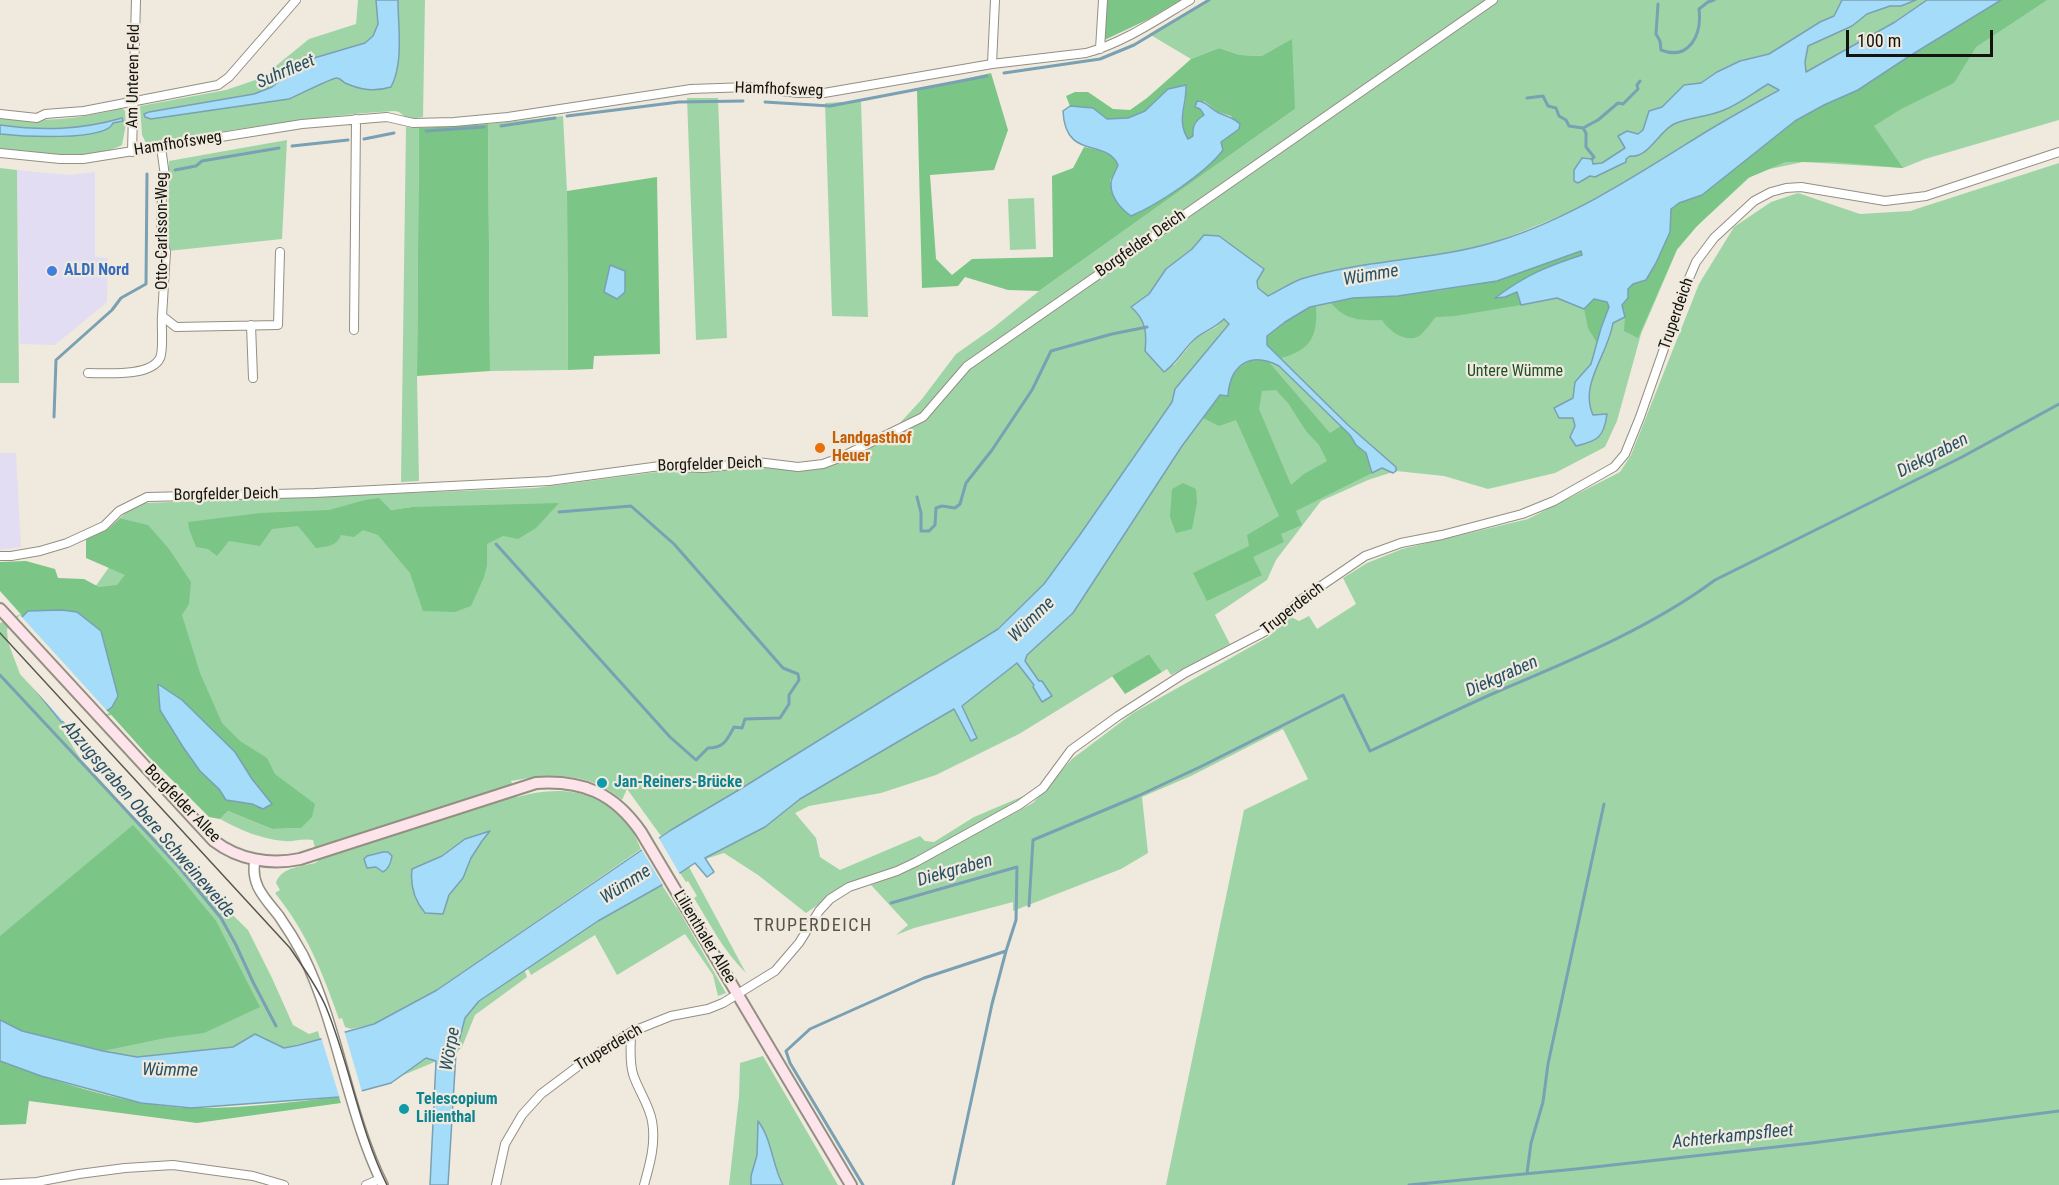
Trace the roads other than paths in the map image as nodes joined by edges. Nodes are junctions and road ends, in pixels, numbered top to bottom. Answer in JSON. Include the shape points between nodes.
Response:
{"nodes":[{"id":1,"x":136,"y":0,"type":"edge"},
{"id":2,"x":296,"y":0,"type":"edge"},
{"id":3,"x":995,"y":0,"type":"edge"},
{"id":4,"x":1103,"y":0,"type":"edge"},
{"id":5,"x":1190,"y":0,"type":"edge"},
{"id":6,"x":1479,"y":0,"type":"edge"},
{"id":7,"x":1493,"y":0,"type":"edge"},
{"id":8,"x":1471,"y":14,"type":"junction"},
{"id":9,"x":1100,"y":49,"type":"junction"},
{"id":10,"x":993,"y":64,"type":"junction"},
{"id":11,"x":134,"y":101,"type":"junction"},
{"id":12,"x":0,"y":114,"type":"edge"},
{"id":13,"x":356,"y":120,"type":"junction"},
{"id":14,"x":161,"y":147,"type":"junction"},
{"id":15,"x":132,"y":152,"type":"junction"},
{"id":16,"x":2059,"y":152,"type":"edge"},
{"id":17,"x":0,"y":153,"type":"edge"},
{"id":18,"x":280,"y":252,"type":"dead end"},
{"id":19,"x":162,"y":316,"type":"junction"},
{"id":20,"x":251,"y":325,"type":"junction"},
{"id":21,"x":354,"y":330,"type":"dead end"},
{"id":22,"x":88,"y":374,"type":"dead end"},
{"id":23,"x":252,"y":378,"type":"dead end"},
{"id":24,"x":0,"y":556,"type":"edge"},
{"id":25,"x":2,"y":611,"type":"edge"},
{"id":26,"x":255,"y":860,"type":"junction"},
{"id":27,"x":738,"y":994,"type":"junction"},
{"id":28,"x":631,"y":1032,"type":"junction"},
{"id":29,"x":381,"y":1182,"type":"edge"},
{"id":30,"x":0,"y":1184,"type":"edge"},
{"id":31,"x":284,"y":1185,"type":"edge"},
{"id":32,"x":366,"y":1185,"type":"edge"},
{"id":33,"x":496,"y":1185,"type":"edge"},
{"id":34,"x":644,"y":1185,"type":"edge"},
{"id":35,"x":851,"y":1185,"type":"edge"}],
"edges":[{"from":1,"to":11,"type":"street","name":"Am Unteren Feld"},
{"from":2,"to":11,"type":"street","via":[[218,85]]},
{"from":3,"to":10,"type":"street"},
{"from":4,"to":9,"type":"street"},
{"from":5,"to":9,"type":"street","name":"Hamfhofsweg"},
{"from":6,"to":8,"type":"street","name":"Borgfelder Deich"},
{"from":7,"to":8,"type":"street","name":"Borgfelder Deich"},
{"from":8,"to":24,"type":"street","name":"Borgfelder Deich","via":[[968,366],[923,417],[823,464],[660,466],[549,481],[147,497],[119,511],[104,526],[67,543],[33,553]]},
{"from":9,"to":10,"type":"street","name":"Hamfhofsweg"},
{"from":10,"to":13,"type":"street","name":"Hamfhofsweg","via":[[824,93],[748,87],[691,89],[454,122],[413,123],[387,117]]},
{"from":11,"to":12,"type":"street","via":[[37,118]]},
{"from":11,"to":15,"type":"street","name":"Am Unteren Feld"},
{"from":13,"to":14,"type":"street","name":"Hamfhofsweg","via":[[302,124]]},
{"from":13,"to":21,"type":"street"},
{"from":14,"to":15,"type":"street","name":"Hamfhofsweg"},
{"from":14,"to":19,"type":"street","name":"Otto-Carlsson-Weg","via":[[165,176],[161,233],[166,252]]},
{"from":15,"to":17,"type":"street","name":"Hamfhofsweg","via":[[83,159]]},
{"from":16,"to":27,"type":"street","name":"Truperdeich","via":[[1926,196],[1885,201],[1786,188],[1754,201],[1714,238],[1696,262],[1640,417],[1614,467],[1531,511],[1401,543],[1365,556],[1302,599],[1266,632],[1185,673],[1109,722],[1071,750],[1042,788],[1018,805],[916,862],[849,887],[830,899],[785,961]]},
{"from":18,"to":20,"type":"street","via":[[278,325]]},
{"from":19,"to":20,"type":"street","via":[[176,327]]},
{"from":19,"to":22,"type":"street","name":"Otto-Carlsson-Weg","via":[[161,357],[154,366],[129,373]]},
{"from":20,"to":23,"type":"street"},
{"from":25,"to":26,"type":"main road","name":"Borgfelder Allee","via":[[214,841]]},
{"from":26,"to":27,"type":"main road","name":"Lilienthaler Allee","via":[[287,861],[316,855],[536,783],[581,785],[616,803],[629,815]]},
{"from":26,"to":29,"type":"street","via":[[258,889],[300,950],[318,990]]},
{"from":27,"to":28,"type":"street","name":"Truperdeich","via":[[708,1009],[671,1016]]},
{"from":27,"to":35,"type":"main road","name":"Lilienthaler Allee"},
{"from":28,"to":33,"type":"street","name":"Truperdeich","via":[[560,1079],[528,1108],[505,1144]]},
{"from":28,"to":34,"type":"street","via":[[633,1075],[652,1121],[653,1148]]},
{"from":29,"to":32,"type":"street"},
{"from":30,"to":31,"type":"street","via":[[174,1165],[253,1176]]}]}
